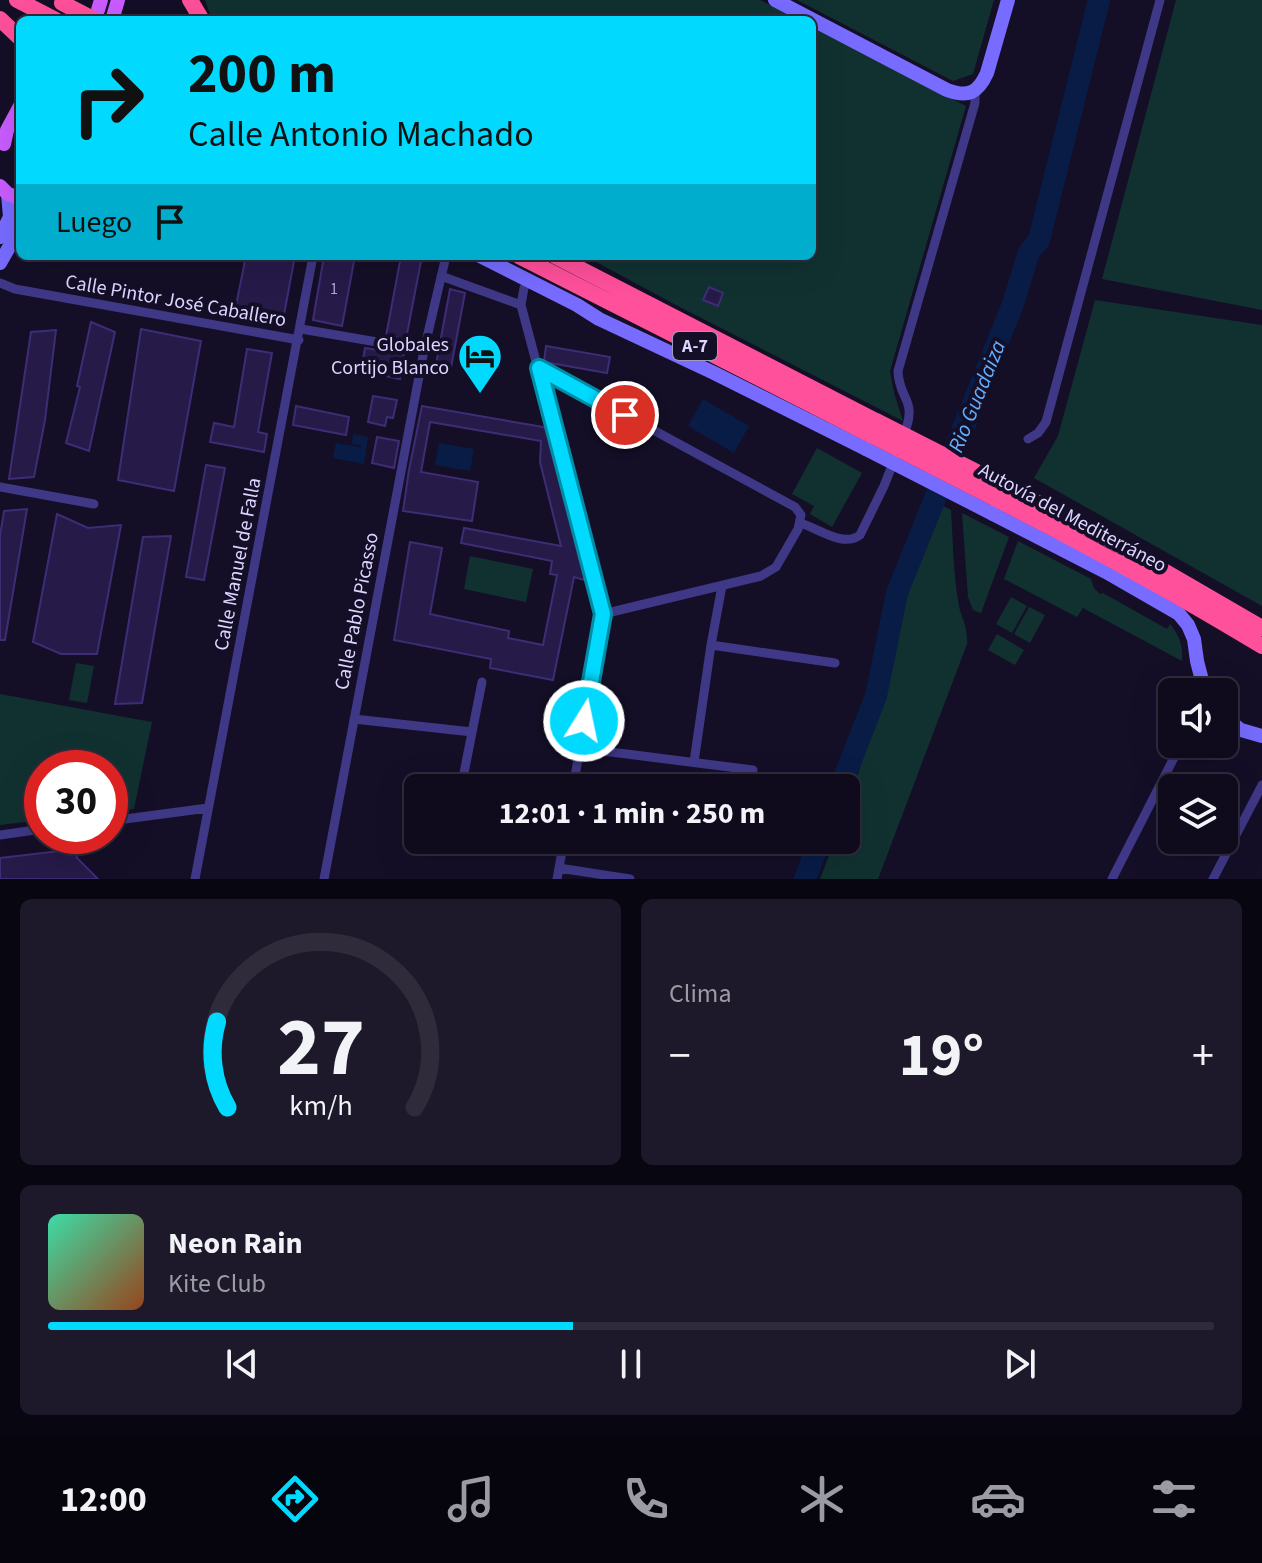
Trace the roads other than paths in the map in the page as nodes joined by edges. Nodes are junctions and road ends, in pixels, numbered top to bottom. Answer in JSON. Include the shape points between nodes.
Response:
{"nodes":[{"id":1,"x":17,"y":0,"type":"edge"},
{"id":2,"x":775,"y":0,"type":"edge"},
{"id":3,"x":1008,"y":0,"type":"edge"},
{"id":4,"x":1160,"y":0,"type":"edge"},
{"id":5,"x":59,"y":1,"type":"edge"},
{"id":6,"x":98,"y":10,"type":"edge"},
{"id":7,"x":49,"y":16,"type":"edge"},
{"id":8,"x":806,"y":16,"type":"edge"},
{"id":9,"x":0,"y":19,"type":"edge"},
{"id":10,"x":816,"y":21,"type":"edge"},
{"id":11,"x":0,"y":27,"type":"edge"},
{"id":12,"x":16,"y":34,"type":"edge"},
{"id":13,"x":16,"y":44,"type":"edge"},
{"id":14,"x":975,"y":91,"type":"junction"},
{"id":15,"x":16,"y":113,"type":"edge"},
{"id":16,"x":1,"y":146,"type":"edge"},
{"id":17,"x":9,"y":192,"type":"edge"},
{"id":18,"x":16,"y":235,"type":"edge"},
{"id":19,"x":0,"y":237,"type":"edge"},
{"id":20,"x":312,"y":260,"type":"edge"},
{"id":21,"x":445,"y":260,"type":"edge"},
{"id":22,"x":488,"y":260,"type":"edge"},
{"id":23,"x":527,"y":260,"type":"edge"},
{"id":24,"x":562,"y":260,"type":"edge"},
{"id":25,"x":0,"y":263,"type":"edge"},
{"id":26,"x":441,"y":276,"type":"junction"},
{"id":27,"x":528,"y":280,"type":"junction"},
{"id":28,"x":0,"y":283,"type":"edge"},
{"id":29,"x":521,"y":305,"type":"junction"},
{"id":30,"x":301,"y":329,"type":"junction"},
{"id":31,"x":299,"y":340,"type":"junction"},
{"id":32,"x":424,"y":350,"type":"junction"},
{"id":33,"x":539,"y":368,"type":"junction"},
{"id":34,"x":871,"y":435,"type":"junction"},
{"id":35,"x":1028,"y":439,"type":"dead end"},
{"id":36,"x":0,"y":487,"type":"edge"},
{"id":37,"x":996,"y":499,"type":"junction"},
{"id":38,"x":94,"y":504,"type":"dead end"},
{"id":39,"x":800,"y":523,"type":"junction"},
{"id":40,"x":722,"y":586,"type":"junction"},
{"id":41,"x":603,"y":614,"type":"junction"},
{"id":42,"x":1262,"y":628,"type":"edge"},
{"id":43,"x":711,"y":645,"type":"junction"},
{"id":44,"x":1262,"y":646,"type":"edge"},
{"id":45,"x":835,"y":663,"type":"dead end"},
{"id":46,"x":1201,"y":678,"type":"edge"},
{"id":47,"x":482,"y":682,"type":"dead end"},
{"id":48,"x":354,"y":719,"type":"junction"},
{"id":49,"x":1238,"y":728,"type":"edge"},
{"id":50,"x":472,"y":732,"type":"junction"},
{"id":51,"x":1262,"y":736,"type":"edge"},
{"id":52,"x":579,"y":748,"type":"junction"},
{"id":53,"x":694,"y":762,"type":"junction"},
{"id":54,"x":753,"y":770,"type":"dead end"},
{"id":55,"x":464,"y":774,"type":"edge"},
{"id":56,"x":575,"y":774,"type":"edge"},
{"id":57,"x":1262,"y":785,"type":"edge"},
{"id":58,"x":1158,"y":790,"type":"edge"},
{"id":59,"x":208,"y":808,"type":"junction"},
{"id":60,"x":128,"y":819,"type":"edge"},
{"id":61,"x":1238,"y":831,"type":"edge"},
{"id":62,"x":24,"y":832,"type":"edge"},
{"id":63,"x":0,"y":835,"type":"edge"},
{"id":64,"x":562,"y":854,"type":"edge"},
{"id":65,"x":1226,"y":854,"type":"edge"},
{"id":66,"x":559,"y":868,"type":"junction"},
{"id":67,"x":195,"y":879,"type":"edge"},
{"id":68,"x":324,"y":879,"type":"edge"},
{"id":69,"x":557,"y":879,"type":"edge"},
{"id":70,"x":630,"y":879,"type":"edge"},
{"id":71,"x":1112,"y":879,"type":"edge"},
{"id":72,"x":1213,"y":879,"type":"edge"}],
"edges":[{"from":1,"to":7,"type":"highway"},
{"from":2,"to":8,"type":"street"},
{"from":3,"to":14,"type":"street","via":[[987,73]]},
{"from":4,"to":35,"type":"street","via":[[1046,422]]},
{"from":5,"to":6,"type":"highway","bridge":true},
{"from":9,"to":12,"type":"highway"},
{"from":10,"to":14,"type":"street","via":[[947,90]]},
{"from":11,"to":13,"type":"street"},
{"from":14,"to":39,"type":"street","via":[[898,371],[910,421],[884,486],[860,535],[852,540]]},
{"from":15,"to":16,"type":"main road"},
{"from":17,"to":19,"type":"street","via":[[10,217]]},
{"from":18,"to":25,"type":"street"},
{"from":20,"to":30,"type":"street","name":"Calle Manuel de Falla"},
{"from":21,"to":26,"type":"street","name":"Calle Pablo Picasso"},
{"from":22,"to":27,"type":"street"},
{"from":23,"to":34,"type":"highway","name":"Autovía del Mediterráneo","number":"A-7"},
{"from":24,"to":34,"type":"highway","name":"Autovía del Mediterráneo","number":"A-7"},
{"from":26,"to":29,"type":"street"},
{"from":26,"to":32,"type":"street","name":"Calle Pablo Picasso"},
{"from":27,"to":29,"type":"street"},
{"from":27,"to":34,"type":"street","via":[[714,373]]},
{"from":28,"to":31,"type":"street","name":"Calle Pintor José Caballero"},
{"from":29,"to":33,"type":"street"},
{"from":30,"to":31,"type":"street","name":"Calle Manuel de Falla"},
{"from":30,"to":32,"type":"street"},
{"from":31,"to":59,"type":"street","name":"Calle Manuel de Falla"},
{"from":32,"to":48,"type":"street","name":"Calle Pablo Picasso"},
{"from":33,"to":39,"type":"street","via":[[795,507]]},
{"from":33,"to":41,"type":"street"},
{"from":34,"to":37,"type":"highway","name":"Autovía del Mediterráneo","number":"A-7","bridge":true},
{"from":34,"to":37,"type":"street","bridge":true},
{"from":36,"to":38,"type":"street"},
{"from":37,"to":42,"type":"highway","name":"Autovía del Mediterráneo","number":"A-7","via":[[1105,537]]},
{"from":37,"to":44,"type":"highway","name":"Autovía del Mediterráneo","number":"A-7","via":[[1093,548]]},
{"from":37,"to":46,"type":"street","via":[[1179,614],[1194,639]]},
{"from":39,"to":40,"type":"street","via":[[776,567]]},
{"from":40,"to":41,"type":"street"},
{"from":40,"to":43,"type":"street"},
{"from":41,"to":52,"type":"street"},
{"from":43,"to":45,"type":"street"},
{"from":43,"to":53,"type":"street"},
{"from":47,"to":50,"type":"street"},
{"from":48,"to":50,"type":"street"},
{"from":48,"to":68,"type":"street","name":"Calle Pablo Picasso"},
{"from":49,"to":51,"type":"street"},
{"from":50,"to":55,"type":"street"},
{"from":52,"to":53,"type":"street"},
{"from":52,"to":56,"type":"street"},
{"from":53,"to":54,"type":"street"},
{"from":57,"to":61,"type":"street"},
{"from":58,"to":71,"type":"street"},
{"from":59,"to":60,"type":"street"},
{"from":59,"to":67,"type":"street","name":"Calle Manuel de Falla"},
{"from":62,"to":63,"type":"street"},
{"from":64,"to":66,"type":"street"},
{"from":65,"to":72,"type":"street"},
{"from":66,"to":69,"type":"street"},
{"from":66,"to":70,"type":"street"}]}
